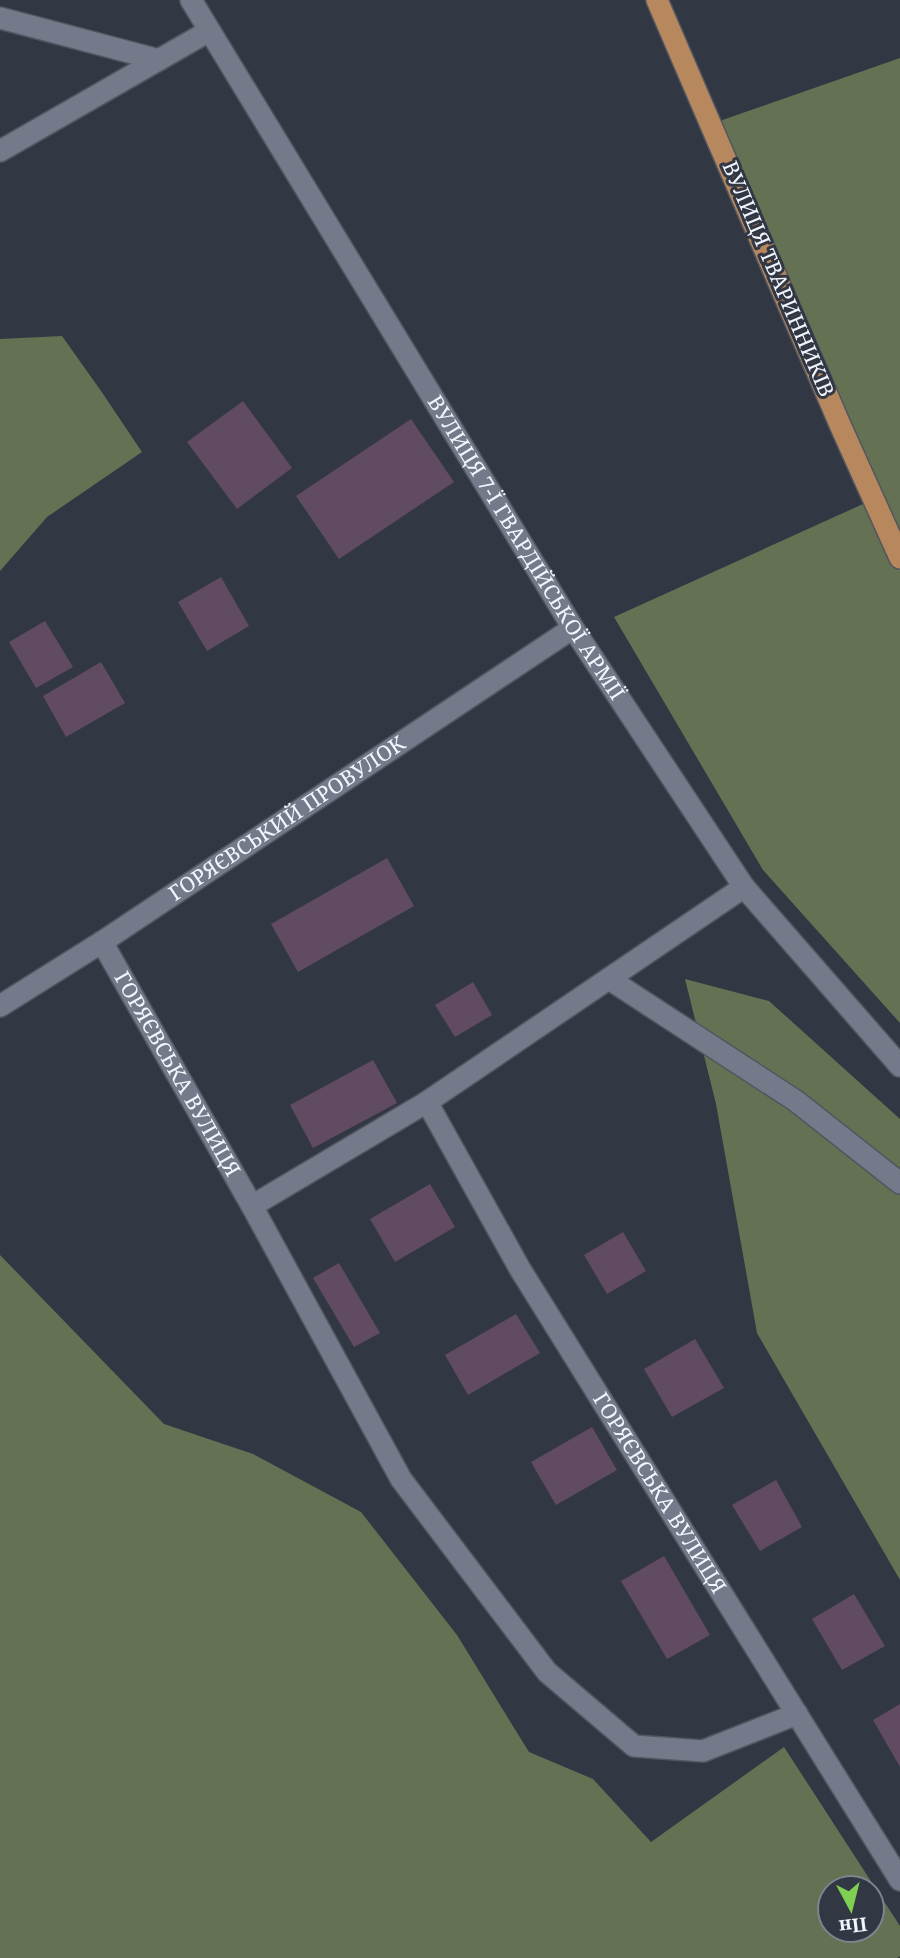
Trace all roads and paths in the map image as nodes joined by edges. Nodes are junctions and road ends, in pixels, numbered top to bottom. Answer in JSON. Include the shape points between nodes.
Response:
{"nodes":[{"id":1,"x":191,"y":0,"type":"edge"},
{"id":2,"x":657,"y":0,"type":"edge"},
{"id":3,"x":0,"y":18,"type":"edge"},
{"id":4,"x":209,"y":31,"type":"junction"},
{"id":5,"x":159,"y":60,"type":"junction"},
{"id":6,"x":0,"y":152,"type":"edge"},
{"id":7,"x":900,"y":558,"type":"edge"},
{"id":8,"x":572,"y":628,"type":"junction"},
{"id":9,"x":744,"y":887,"type":"junction"},
{"id":10,"x":102,"y":942,"type":"junction"},
{"id":11,"x":609,"y":979,"type":"junction"},
{"id":12,"x":0,"y":1006,"type":"edge"},
{"id":13,"x":900,"y":1066,"type":"edge"},
{"id":14,"x":427,"y":1102,"type":"junction"},
{"id":15,"x":900,"y":1183,"type":"edge"},
{"id":16,"x":252,"y":1206,"type":"junction"},
{"id":17,"x":797,"y":1714,"type":"junction"},
{"id":18,"x":900,"y":1880,"type":"edge"}],
"edges":[{"from":1,"to":4,"type":"street","name":"ВУЛИЦЯ 7-Ї ГВАРДІЙСЬКОЇ АРМІЇ"},
{"from":2,"to":7,"type":"main road","name":"ВУЛИЦЯ ТВАРИННИКІВ"},
{"from":3,"to":5,"type":"street"},
{"from":4,"to":5,"type":"street"},
{"from":4,"to":8,"type":"street","name":"ВУЛИЦЯ 7-Ї ГВАРДІЙСЬКОЇ АРМІЇ"},
{"from":5,"to":6,"type":"street"},
{"from":8,"to":9,"type":"street","name":"ВУЛИЦЯ 7-Ї ГВАРДІЙСЬКОЇ АРМІЇ"},
{"from":8,"to":10,"type":"street","name":"ГОРЯЄВСЬКИЙ ПРОВУЛОК"},
{"from":9,"to":11,"type":"street"},
{"from":9,"to":13,"type":"street","name":"ВУЛИЦЯ 7-Ї ГВАРДІЙСЬКОЇ АРМІЇ"},
{"from":10,"to":12,"type":"street","name":"ГОРЯЄВСЬКИЙ ПРОВУЛОК"},
{"from":10,"to":16,"type":"street","name":"ГОРЯЄВСЬКА ВУЛИЦЯ"},
{"from":11,"to":14,"type":"street"},
{"from":11,"to":15,"type":"street","via":[[796,1101]]},
{"from":14,"to":16,"type":"street"},
{"from":14,"to":17,"type":"street","name":"ГОРЯЄВСЬКА ВУЛИЦЯ","via":[[520,1269]]},
{"from":16,"to":17,"type":"street","name":"ГОРЯЄВСЬКА ВУЛИЦЯ","via":[[401,1479],[547,1672],[634,1746],[703,1751]]},
{"from":17,"to":18,"type":"street","name":"ГОРЯЄВСЬКА ВУЛИЦЯ"}]}
